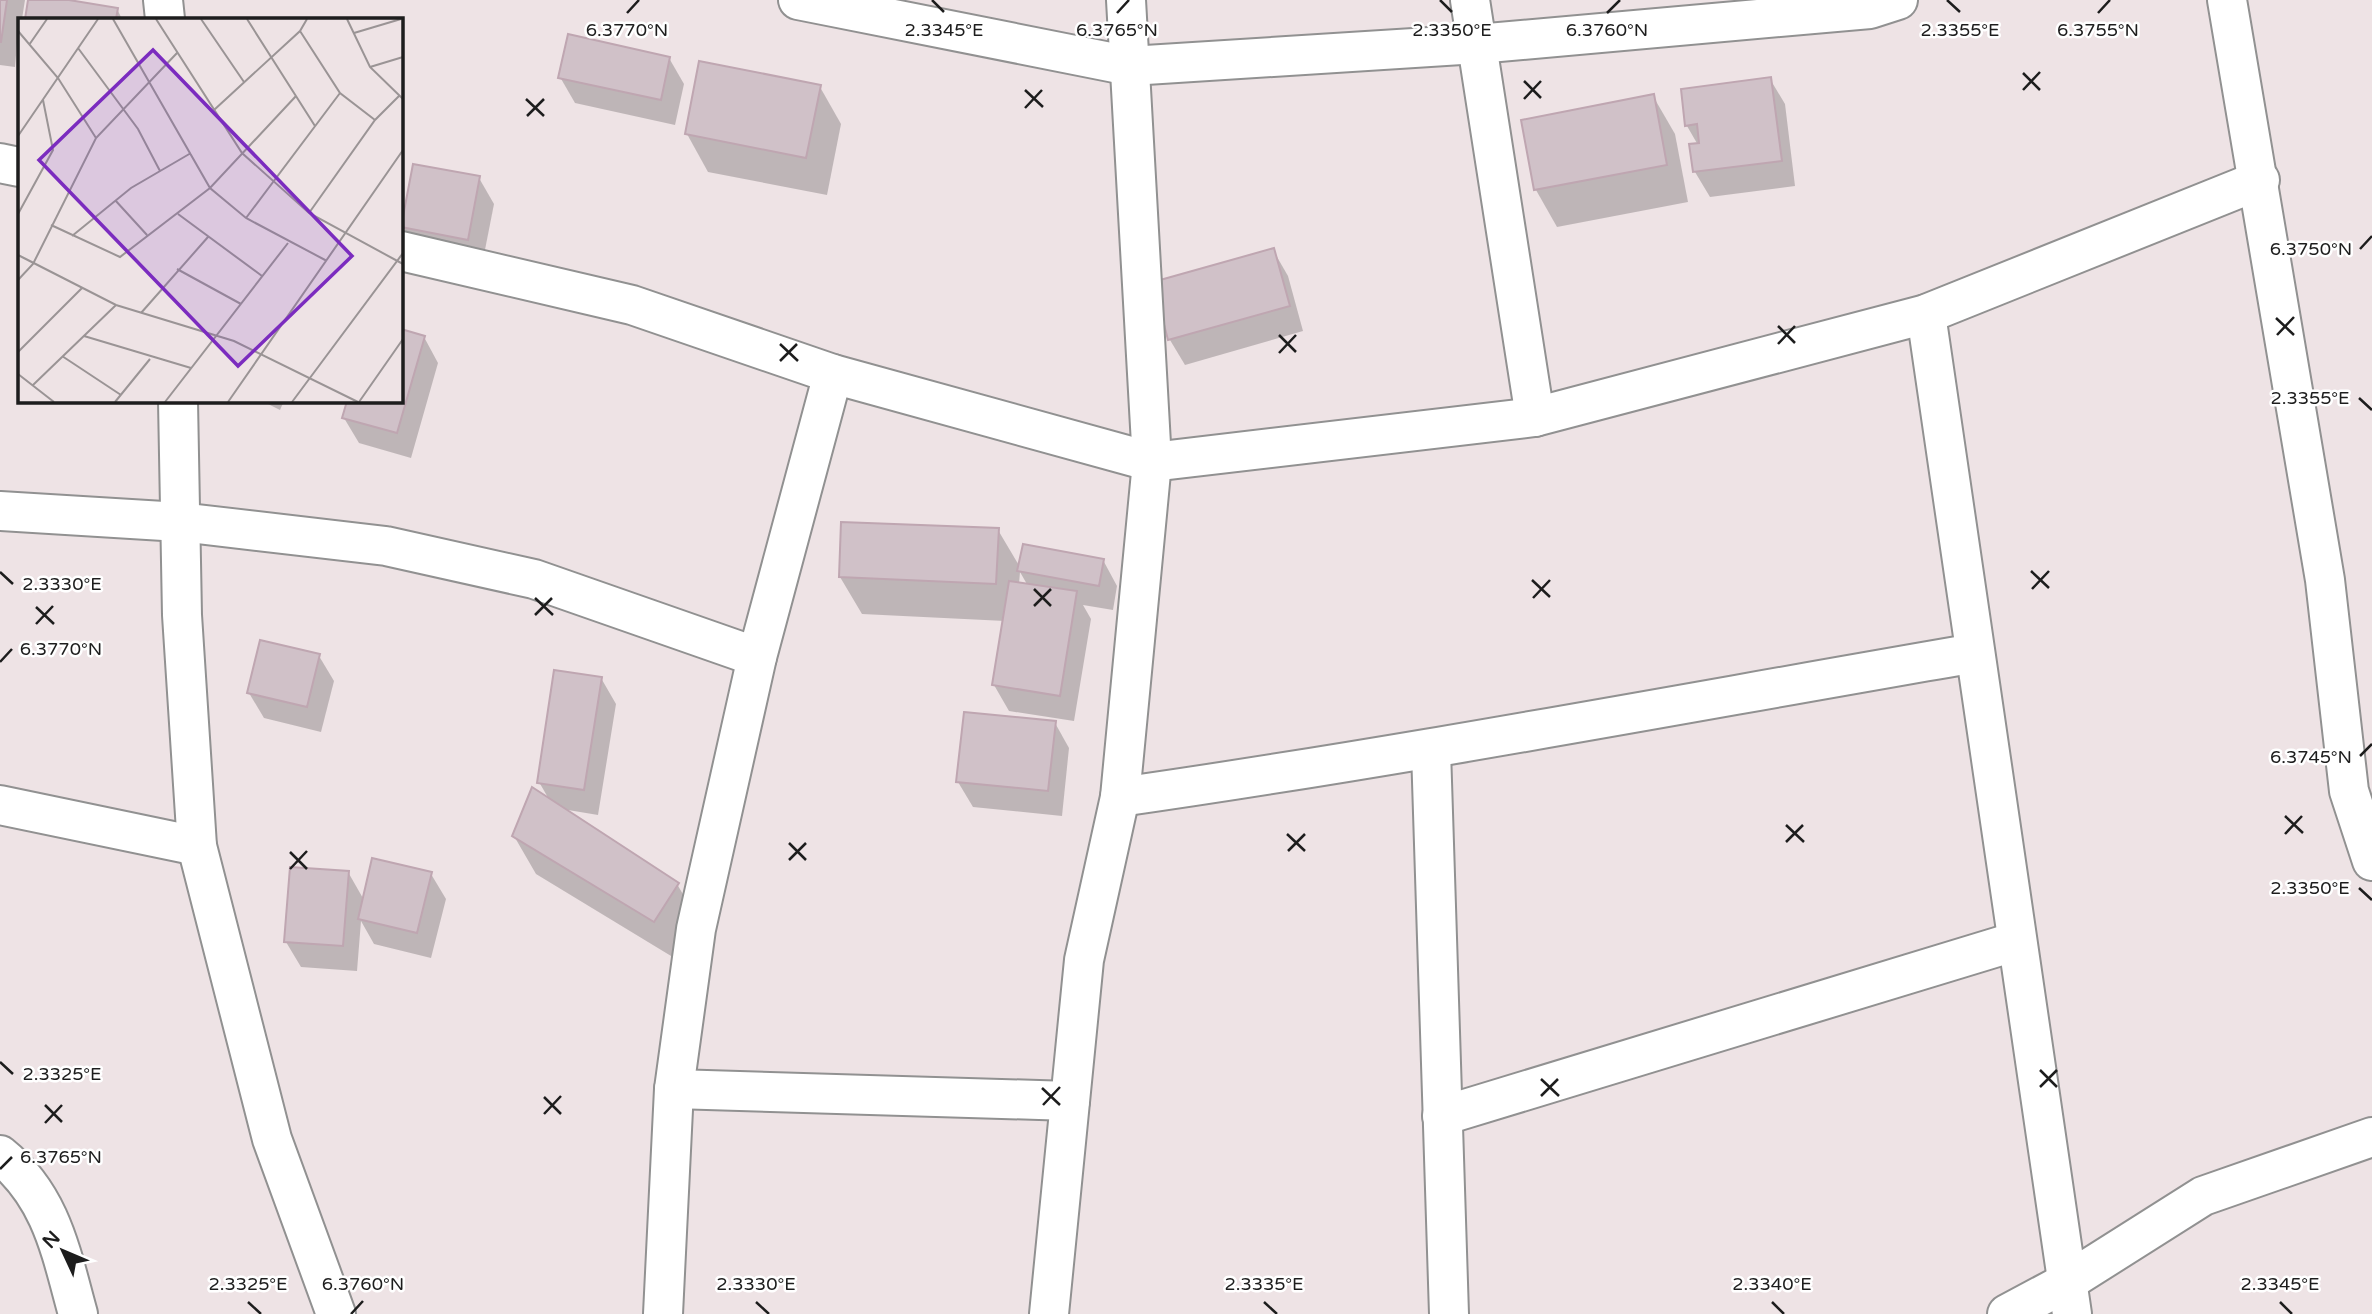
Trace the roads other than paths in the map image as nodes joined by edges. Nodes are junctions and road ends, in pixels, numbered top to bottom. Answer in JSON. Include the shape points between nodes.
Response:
{"nodes":[{"id":1,"x":163,"y":0,"type":"edge"},
{"id":2,"x":798,"y":0,"type":"edge"},
{"id":3,"x":1126,"y":0,"type":"edge"},
{"id":4,"x":1470,"y":0,"type":"edge"},
{"id":5,"x":2227,"y":0,"type":"edge"},
{"id":6,"x":1879,"y":3,"type":"edge"},
{"id":7,"x":164,"y":18,"type":"edge"},
{"id":8,"x":1477,"y":44,"type":"junction"},
{"id":9,"x":1130,"y":66,"type":"junction"},
{"id":10,"x":0,"y":163,"type":"edge"},
{"id":11,"x":18,"y":167,"type":"edge"},
{"id":12,"x":2260,"y":180,"type":"junction"},
{"id":13,"x":402,"y":251,"type":"edge"},
{"id":14,"x":1926,"y":314,"type":"junction"},
{"id":15,"x":833,"y":374,"type":"junction"},
{"id":16,"x":178,"y":402,"type":"edge"},
{"id":17,"x":1535,"y":417,"type":"junction"},
{"id":18,"x":1152,"y":462,"type":"junction"},
{"id":19,"x":0,"y":512,"type":"edge"},
{"id":20,"x":180,"y":522,"type":"junction"},
{"id":21,"x":1975,"y":653,"type":"junction"},
{"id":22,"x":757,"y":657,"type":"junction"},
{"id":23,"x":1431,"y":750,"type":"junction"},
{"id":24,"x":1120,"y":797,"type":"junction"},
{"id":25,"x":0,"y":805,"type":"edge"},
{"id":26,"x":197,"y":846,"type":"junction"},
{"id":27,"x":2372,"y":861,"type":"edge"},
{"id":28,"x":2017,"y":940,"type":"junction"},
{"id":29,"x":674,"y":1090,"type":"junction"},
{"id":30,"x":1070,"y":1101,"type":"junction"},
{"id":31,"x":1442,"y":1116,"type":"junction"},
{"id":32,"x":2372,"y":1137,"type":"edge"},
{"id":33,"x":0,"y":1155,"type":"edge"},
{"id":34,"x":2069,"y":1298,"type":"edge"},
{"id":35,"x":78,"y":1314,"type":"edge"},
{"id":36,"x":336,"y":1314,"type":"edge"},
{"id":37,"x":663,"y":1314,"type":"edge"},
{"id":38,"x":1049,"y":1314,"type":"edge"},
{"id":39,"x":1449,"y":1314,"type":"edge"},
{"id":40,"x":2007,"y":1314,"type":"edge"}],
"edges":[{"from":1,"to":7,"type":"street"},
{"from":2,"to":9,"type":"street"},
{"from":3,"to":9,"type":"street"},
{"from":4,"to":8,"type":"street"},
{"from":5,"to":12,"type":"street"},
{"from":6,"to":8,"type":"street"},
{"from":8,"to":9,"type":"street"},
{"from":8,"to":17,"type":"street"},
{"from":9,"to":18,"type":"street"},
{"from":10,"to":11,"type":"street"},
{"from":12,"to":14,"type":"street"},
{"from":12,"to":27,"type":"street","via":[[2325,580],[2348,792]]},
{"from":13,"to":15,"type":"street","via":[[632,305]]},
{"from":14,"to":17,"type":"street"},
{"from":14,"to":21,"type":"street"},
{"from":15,"to":18,"type":"street"},
{"from":15,"to":22,"type":"street"},
{"from":16,"to":20,"type":"street"},
{"from":17,"to":18,"type":"street"},
{"from":18,"to":24,"type":"street"},
{"from":19,"to":20,"type":"street"},
{"from":20,"to":22,"type":"street","via":[[386,546],[534,579]]},
{"from":20,"to":26,"type":"street"},
{"from":21,"to":23,"type":"street"},
{"from":21,"to":28,"type":"street"},
{"from":22,"to":29,"type":"street","via":[[696,929]]},
{"from":23,"to":24,"type":"street"},
{"from":23,"to":31,"type":"street"},
{"from":24,"to":30,"type":"street","via":[[1084,961]]},
{"from":25,"to":26,"type":"street"},
{"from":26,"to":36,"type":"street","via":[[272,1139]]},
{"from":28,"to":31,"type":"street"},
{"from":28,"to":34,"type":"street"},
{"from":29,"to":30,"type":"street"},
{"from":29,"to":37,"type":"street"},
{"from":30,"to":38,"type":"street"},
{"from":31,"to":39,"type":"street"},
{"from":32,"to":34,"type":"street","via":[[2203,1196]]},
{"from":33,"to":35,"type":"street","via":[[24,1175],[56,1232]]},
{"from":34,"to":40,"type":"street"}]}
